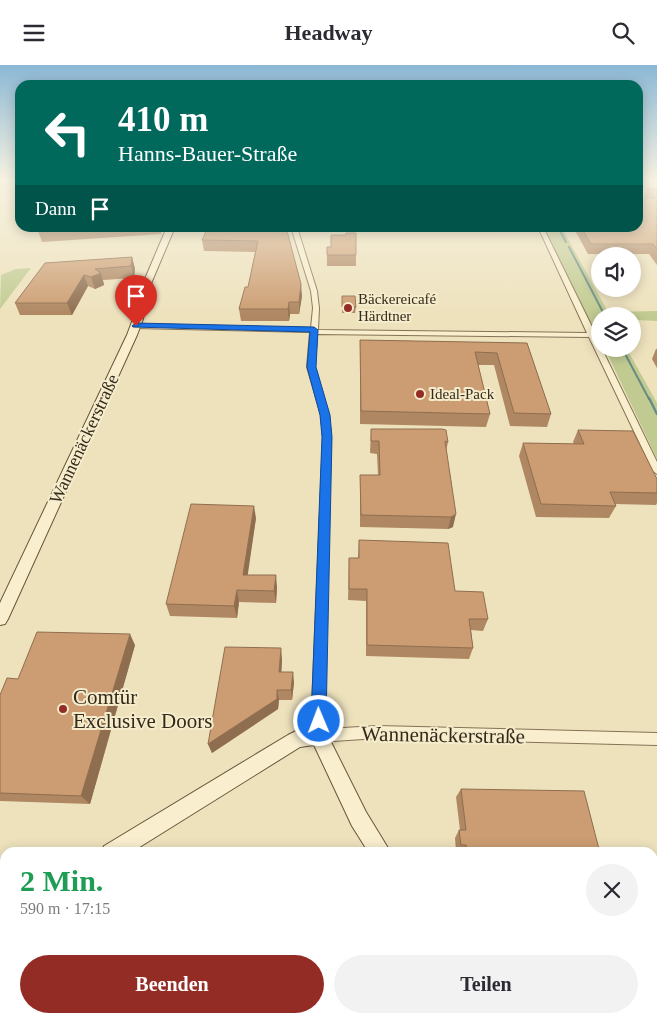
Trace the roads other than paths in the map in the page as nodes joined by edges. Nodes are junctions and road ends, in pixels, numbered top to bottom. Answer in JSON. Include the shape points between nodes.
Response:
{"nodes":[{"id":1,"x":169,"y":232,"type":"edge"},
{"id":2,"x":296,"y":232,"type":"edge"},
{"id":3,"x":542,"y":232,"type":"edge"},
{"id":4,"x":136,"y":326,"type":"junction"},
{"id":5,"x":314,"y":330,"type":"junction"},
{"id":6,"x":591,"y":331,"type":"edge"},
{"id":7,"x":591,"y":335,"type":"edge"},
{"id":8,"x":603,"y":357,"type":"edge"},
{"id":9,"x":657,"y":471,"type":"edge"},
{"id":10,"x":0,"y":619,"type":"edge"},
{"id":11,"x":319,"y":736,"type":"junction"},
{"id":12,"x":657,"y":739,"type":"edge"},
{"id":13,"x":121,"y":847,"type":"edge"},
{"id":14,"x":377,"y":847,"type":"edge"}],
"edges":[{"from":1,"to":4,"type":"street","name":"Wannenäckerstraße","via":[[143,293]]},
{"from":2,"to":5,"type":"street","via":[[314,291]]},
{"from":3,"to":6,"type":"street"},
{"from":4,"to":5,"type":"street"},
{"from":4,"to":10,"type":"street","name":"Wannenäckerstraße"},
{"from":5,"to":7,"type":"street"},
{"from":5,"to":11,"type":"street","via":[[311,367],[325,415],[327,437]]},
{"from":8,"to":9,"type":"street"},
{"from":11,"to":12,"type":"street","name":"Wannenäckerstraße","via":[[378,732]]},
{"from":11,"to":13,"type":"street","name":"Wannenäckerstraße","via":[[294,741]]},
{"from":11,"to":14,"type":"street","via":[[359,819]]}]}
